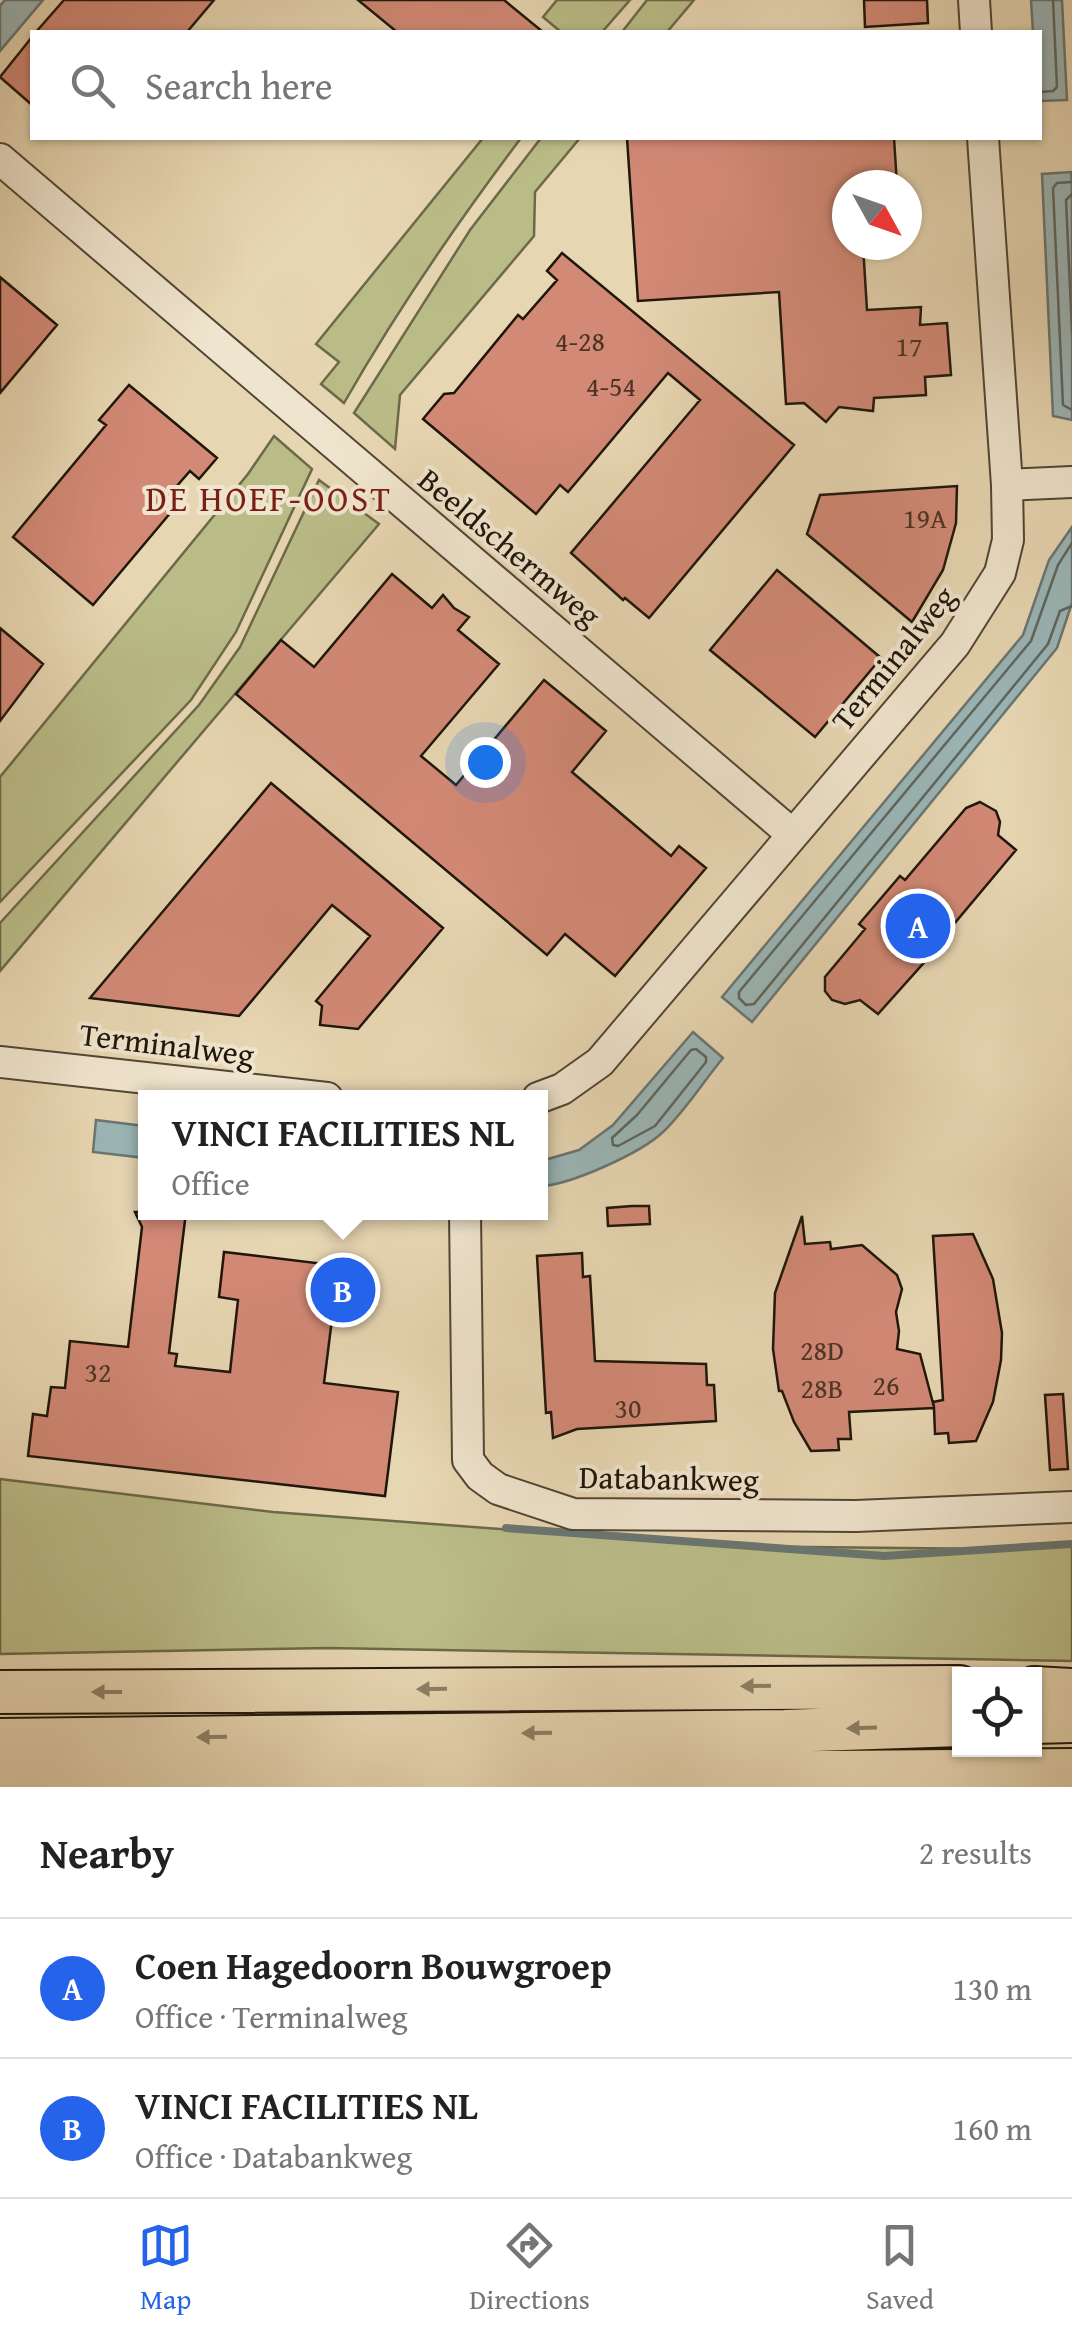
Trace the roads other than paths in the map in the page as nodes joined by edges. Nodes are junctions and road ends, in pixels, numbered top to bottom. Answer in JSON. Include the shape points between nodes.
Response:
{"nodes":[{"id":1,"x":974,"y":0,"type":"edge"},
{"id":2,"x":976,"y":30,"type":"edge"},
{"id":3,"x":984,"y":140,"type":"edge"},
{"id":4,"x":0,"y":159,"type":"edge"},
{"id":5,"x":1072,"y":482,"type":"edge"},
{"id":6,"x":1007,"y":485,"type":"junction"},
{"id":7,"x":792,"y":834,"type":"junction"},
{"id":8,"x":0,"y":1062,"type":"edge"},
{"id":9,"x":254,"y":1090,"type":"edge"},
{"id":10,"x":548,"y":1094,"type":"edge"},
{"id":11,"x":465,"y":1220,"type":"edge"},
{"id":12,"x":1072,"y":1506,"type":"edge"},
{"id":13,"x":952,"y":1687,"type":"edge"},
{"id":14,"x":1042,"y":1688,"type":"edge"},
{"id":15,"x":1072,"y":1690,"type":"edge"},
{"id":16,"x":0,"y":1692,"type":"edge"},
{"id":17,"x":1072,"y":1721,"type":"edge"},
{"id":18,"x":1042,"y":1722,"type":"edge"},
{"id":19,"x":952,"y":1725,"type":"edge"},
{"id":20,"x":0,"y":1740,"type":"edge"},
{"id":21,"x":1072,"y":1770,"type":"edge"},
{"id":22,"x":720,"y":1774,"type":"junction"},
{"id":23,"x":0,"y":1779,"type":"edge"},
{"id":24,"x":648,"y":1787,"type":"edge"}],
"edges":[{"from":1,"to":2,"type":"street"},
{"from":3,"to":6,"type":"street","name":"Terminalweg"},
{"from":4,"to":7,"type":"street","name":"Beeldschermweg"},
{"from":5,"to":6,"type":"street"},
{"from":6,"to":7,"type":"street","name":"Terminalweg","via":[[1008,540],[1000,573],[980,608]]},
{"from":7,"to":10,"type":"street","name":"Terminalweg","via":[[600,1062]]},
{"from":8,"to":9,"type":"street","name":"Terminalweg"},
{"from":11,"to":12,"type":"street","name":"Databankweg","via":[[468,1460],[498,1489],[572,1514],[856,1516]]},
{"from":13,"to":16,"type":"highway","one_way":true},
{"from":14,"to":15,"type":"highway"},
{"from":17,"to":18,"type":"highway"},
{"from":19,"to":20,"type":"highway","one_way":true},
{"from":21,"to":22,"type":"highway"},
{"from":22,"to":23,"type":"highway"},
{"from":22,"to":24,"type":"highway"}]}
